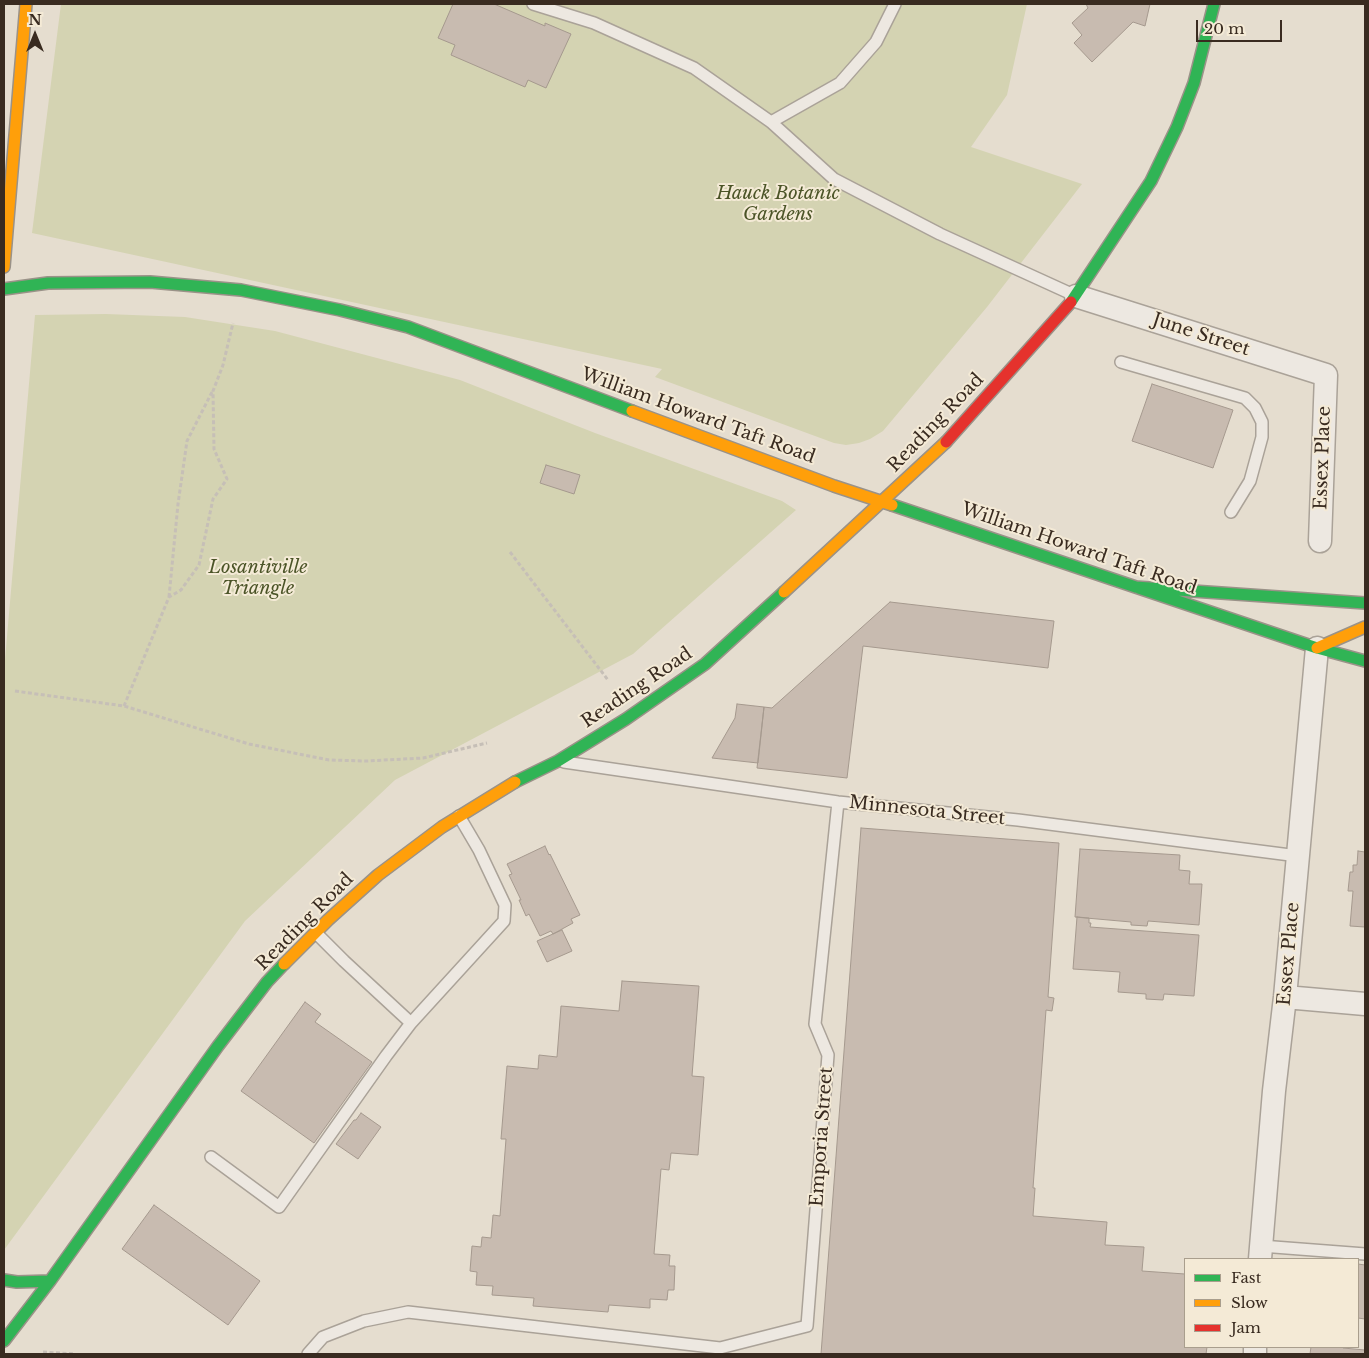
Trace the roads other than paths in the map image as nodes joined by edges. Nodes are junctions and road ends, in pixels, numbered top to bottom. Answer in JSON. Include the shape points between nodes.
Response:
{"nodes":[{"id":1,"x":26,"y":4,"type":"edge"},
{"id":2,"x":533,"y":4,"type":"edge"},
{"id":3,"x":895,"y":4,"type":"edge"},
{"id":4,"x":1214,"y":4,"type":"edge"},
{"id":5,"x":771,"y":122,"type":"junction"},
{"id":6,"x":4,"y":267,"type":"edge"},
{"id":7,"x":4,"y":290,"type":"edge"},
{"id":8,"x":1076,"y":296,"type":"junction"},
{"id":9,"x":1122,"y":362,"type":"dead end"},
{"id":10,"x":1326,"y":375,"type":"joint"},
{"id":11,"x":884,"y":502,"type":"junction"},
{"id":12,"x":1231,"y":512,"type":"dead end"},
{"id":13,"x":1320,"y":540,"type":"dead end"},
{"id":14,"x":1134,"y":587,"type":"junction"},
{"id":15,"x":1365,"y":604,"type":"edge"},
{"id":16,"x":1365,"y":627,"type":"edge"},
{"id":17,"x":1317,"y":648,"type":"junction"},
{"id":18,"x":1365,"y":661,"type":"edge"},
{"id":19,"x":558,"y":761,"type":"junction"},
{"id":20,"x":838,"y":802,"type":"junction"},
{"id":21,"x":459,"y":816,"type":"junction"},
{"id":22,"x":1298,"y":856,"type":"junction"},
{"id":23,"x":316,"y":933,"type":"junction"},
{"id":24,"x":1285,"y":997,"type":"junction"},
{"id":25,"x":1365,"y":1004,"type":"edge"},
{"id":26,"x":412,"y":1023,"type":"junction"},
{"id":27,"x":211,"y":1157,"type":"dead end"},
{"id":28,"x":1261,"y":1252,"type":"edge"},
{"id":29,"x":1365,"y":1254,"type":"edge"},
{"id":30,"x":4,"y":1280,"type":"edge"},
{"id":31,"x":50,"y":1282,"type":"junction"},
{"id":32,"x":4,"y":1341,"type":"edge"},
{"id":33,"x":720,"y":1351,"type":"edge"},
{"id":34,"x":308,"y":1354,"type":"edge"}],
"edges":[{"from":1,"to":6,"type":"main road"},
{"from":2,"to":5,"type":"lane","via":[[594,23],[694,68]]},
{"from":3,"to":5,"type":"lane","via":[[876,42],[840,83]]},
{"from":4,"to":8,"type":"main road","name":"Reading Road","via":[[1194,83],[1177,128],[1151,181]]},
{"from":5,"to":8,"type":"lane","via":[[834,179],[940,234]]},
{"from":7,"to":11,"type":"main road","name":"William Howard Taft Road","via":[[48,283],[150,282],[241,290],[340,310],[408,327]]},
{"from":8,"to":10,"type":"street","name":"June Street"},
{"from":8,"to":11,"type":"main road","name":"Reading Road","via":[[938,451]]},
{"from":9,"to":12,"type":"lane","via":[[1245,398],[1255,408],[1262,422],[1262,437],[1250,481]]},
{"from":10,"to":13,"type":"street","name":"Essex Place"},
{"from":11,"to":14,"type":"main road","name":"William Howard Taft Road"},
{"from":11,"to":19,"type":"main road","name":"Reading Road","via":[[705,664]]},
{"from":14,"to":15,"type":"main road"},
{"from":14,"to":17,"type":"main road","name":"William Howard Taft Road"},
{"from":16,"to":17,"type":"main road"},
{"from":17,"to":18,"type":"main road","name":"William Howard Taft Road"},
{"from":17,"to":22,"type":"street","name":"Essex Place"},
{"from":19,"to":20,"type":"lane","name":"Minnesota Street"},
{"from":19,"to":21,"type":"main road","name":"Reading Road"},
{"from":20,"to":22,"type":"lane","name":"Minnesota Street","via":[[1018,820]]},
{"from":20,"to":33,"type":"lane","name":"Emporia Street","via":[[815,1024],[828,1055],[807,1326]]},
{"from":21,"to":23,"type":"main road","name":"Reading Road","via":[[378,875]]},
{"from":21,"to":26,"type":"lane","via":[[505,905],[504,921]]},
{"from":22,"to":24,"type":"street","name":"Essex Place"},
{"from":23,"to":26,"type":"lane"},
{"from":23,"to":31,"type":"main road","name":"Reading Road","via":[[267,982]]},
{"from":24,"to":25,"type":"street"},
{"from":24,"to":28,"type":"street","name":"Essex Place"},
{"from":26,"to":27,"type":"lane","via":[[279,1207]]},
{"from":28,"to":29,"type":"lane"},
{"from":30,"to":31,"type":"main road"},
{"from":31,"to":32,"type":"main road","name":"Reading Road"},
{"from":33,"to":34,"type":"lane","via":[[408,1312],[364,1321],[323,1337]]}]}
